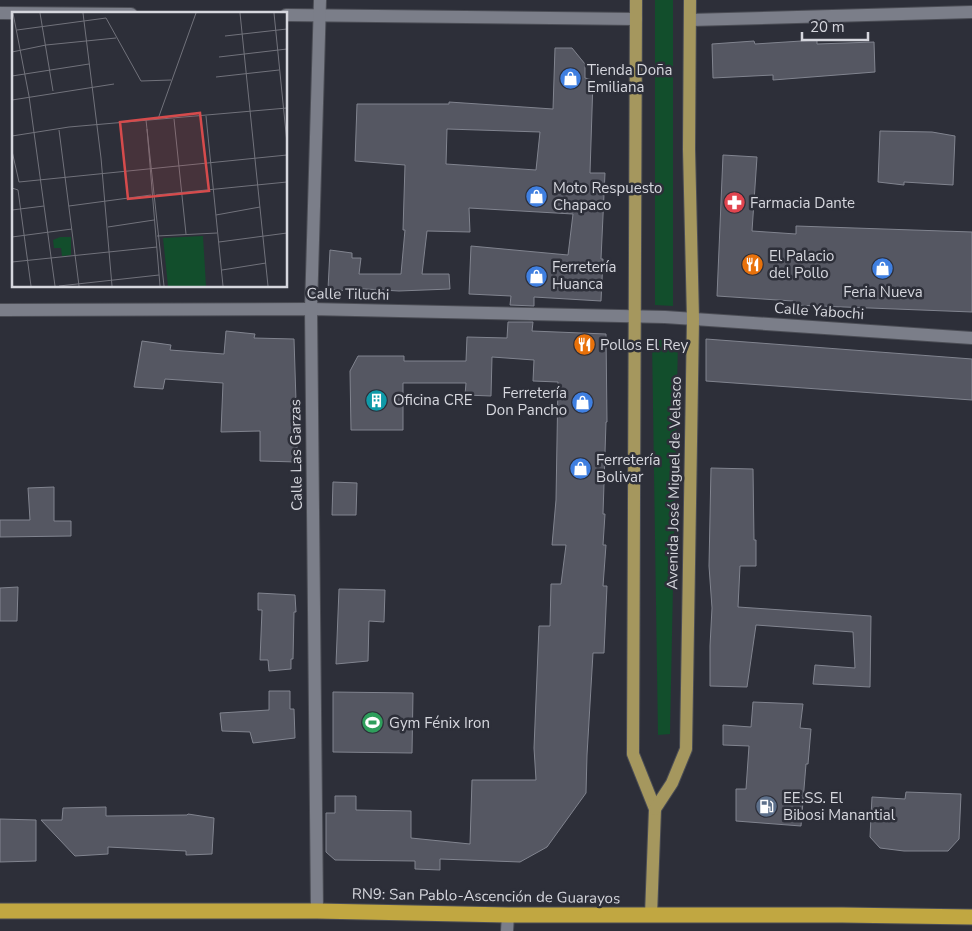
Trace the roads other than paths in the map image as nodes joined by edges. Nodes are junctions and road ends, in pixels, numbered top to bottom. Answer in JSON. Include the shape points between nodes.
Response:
{"nodes":[{"id":1,"x":320,"y":0,"type":"edge"},
{"id":2,"x":636,"y":0,"type":"edge"},
{"id":3,"x":690,"y":0,"type":"edge"},
{"id":4,"x":972,"y":12,"type":"edge"},
{"id":5,"x":288,"y":15,"type":"edge"},
{"id":6,"x":320,"y":16,"type":"junction"},
{"id":7,"x":636,"y":19,"type":"junction"},
{"id":8,"x":690,"y":20,"type":"junction"},
{"id":9,"x":311,"y":309,"type":"junction"},
{"id":10,"x":0,"y":310,"type":"edge"},
{"id":11,"x":634,"y":316,"type":"junction"},
{"id":12,"x":665,"y":317,"type":"joint"},
{"id":13,"x":693,"y":319,"type":"junction"},
{"id":14,"x":972,"y":338,"type":"edge"},
{"id":15,"x":656,"y":809,"type":"junction"},
{"id":16,"x":0,"y":911,"type":"edge"},
{"id":17,"x":317,"y":911,"type":"junction"},
{"id":18,"x":508,"y":915,"type":"junction"},
{"id":19,"x":651,"y":916,"type":"junction"},
{"id":20,"x":972,"y":917,"type":"edge"},
{"id":21,"x":507,"y":931,"type":"edge"}],
"edges":[{"from":1,"to":6,"type":"street","name":"Calle Las Garzas"},
{"from":2,"to":7,"type":"main road","name":"Avenida José Miguel de Velasco"},
{"from":3,"to":8,"type":"main road","name":"Avenida José Miguel de Velasco"},
{"from":4,"to":8,"type":"street"},
{"from":5,"to":6,"type":"street"},
{"from":6,"to":7,"type":"street"},
{"from":6,"to":9,"type":"street","name":"Calle Las Garzas"},
{"from":7,"to":11,"type":"main road","name":"Avenida José Miguel de Velasco"},
{"from":8,"to":13,"type":"main road","name":"Avenida José Miguel de Velasco"},
{"from":9,"to":10,"type":"street","name":"Calle Tiluchi"},
{"from":9,"to":11,"type":"street","name":"Calle Tiluchi"},
{"from":9,"to":17,"type":"street","name":"Calle Las Garzas"},
{"from":11,"to":12,"type":"street","name":"Calle Tiluchi"},
{"from":11,"to":15,"type":"main road","name":"Avenida José Miguel de Velasco","via":[[633,754]]},
{"from":12,"to":13,"type":"street","name":"Calle Yabochi"},
{"from":13,"to":14,"type":"street","name":"Calle Yabochi"},
{"from":13,"to":15,"type":"main road","name":"Avenida José Miguel de Velasco","via":[[686,749],[672,783]]},
{"from":15,"to":19,"type":"main road","name":"Avenida José Miguel de Velasco"},
{"from":16,"to":17,"type":"highway","name":"RN9: San Pablo-Ascención de Guarayos"},
{"from":17,"to":18,"type":"highway","name":"RN9: San Pablo-Ascención de Guarayos"},
{"from":18,"to":19,"type":"highway","name":"RN9: San Pablo-Ascención de Guarayos"},
{"from":18,"to":21,"type":"street"},
{"from":19,"to":20,"type":"highway","name":"RN9: San Pablo-Ascención de Guarayos"}]}
